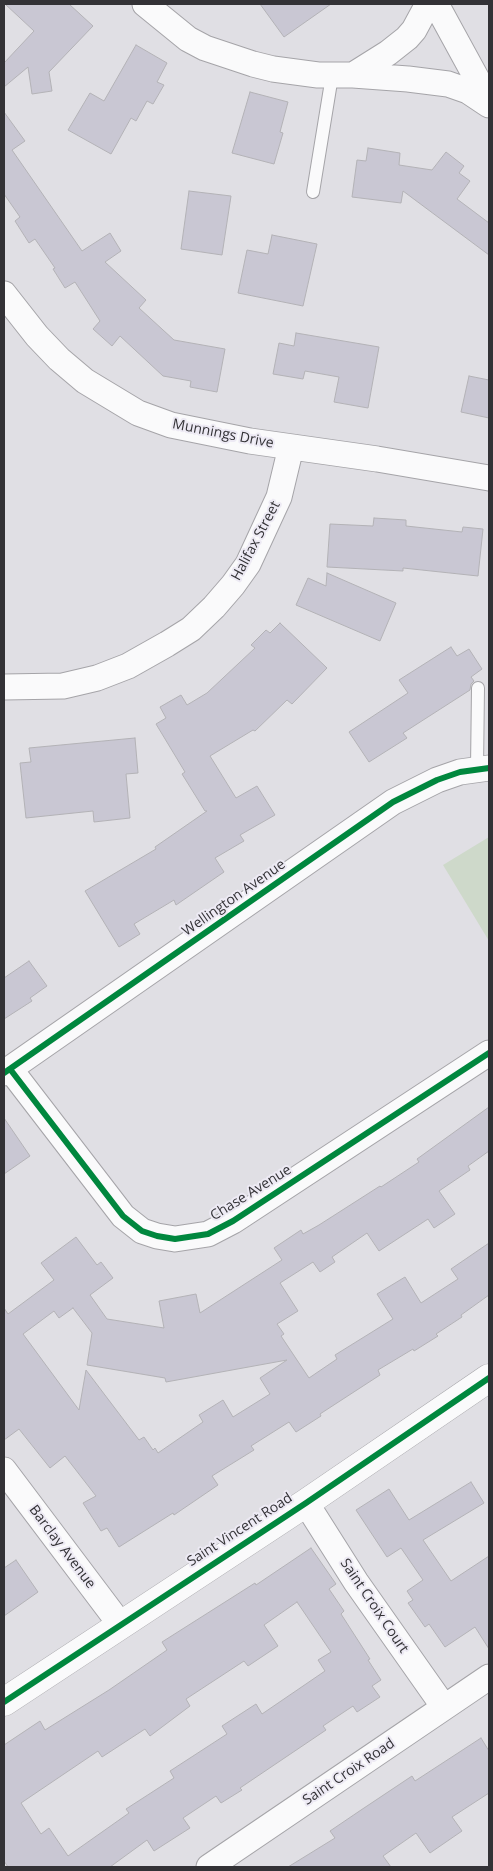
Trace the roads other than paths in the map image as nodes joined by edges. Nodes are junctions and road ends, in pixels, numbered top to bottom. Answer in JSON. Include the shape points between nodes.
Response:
{"nodes":[{"id":1,"x":145,"y":4,"type":"edge"},
{"id":2,"x":428,"y":4,"type":"edge"},
{"id":3,"x":436,"y":4,"type":"edge"},
{"id":4,"x":342,"y":75,"type":"junction"},
{"id":5,"x":489,"y":101,"type":"edge"},
{"id":6,"x":489,"y":105,"type":"edge"},
{"id":7,"x":313,"y":192,"type":"dead end"},
{"id":8,"x":4,"y":294,"type":"edge"},
{"id":9,"x":291,"y":447,"type":"junction"},
{"id":10,"x":489,"y":478,"type":"edge"},
{"id":11,"x":4,"y":687,"type":"edge"},
{"id":12,"x":478,"y":688,"type":"dead end"},
{"id":13,"x":483,"y":768,"type":"edge"},
{"id":14,"x":489,"y":1053,"type":"edge"},
{"id":15,"x":7,"y":1071,"type":"edge"},
{"id":16,"x":489,"y":1378,"type":"edge"},
{"id":17,"x":4,"y":1470,"type":"edge"},
{"id":18,"x":306,"y":1502,"type":"junction"},
{"id":19,"x":120,"y":1624,"type":"junction"},
{"id":20,"x":489,"y":1677,"type":"edge"},
{"id":21,"x":4,"y":1702,"type":"edge"},
{"id":22,"x":444,"y":1707,"type":"junction"},
{"id":23,"x":209,"y":1867,"type":"edge"}],
"edges":[{"from":1,"to":4,"type":"street","via":[[188,39],[205,48],[273,69]]},
{"from":2,"to":4,"type":"street","via":[[407,38],[383,57]]},
{"from":3,"to":5,"type":"street"},
{"from":4,"to":6,"type":"street","via":[[448,84],[468,91]]},
{"from":4,"to":7,"type":"lane"},
{"from":8,"to":9,"type":"street","name":"Munnings Drive","via":[[58,359],[85,381],[138,413],[188,429]]},
{"from":9,"to":10,"type":"street","name":"Munnings Drive"},
{"from":9,"to":11,"type":"street","name":"Halifax Street","via":[[279,498],[248,564],[214,607],[190,629],[128,666],[97,678],[63,686]]},
{"from":12,"to":13,"type":"lane"},
{"from":13,"to":15,"type":"street","name":"Wellington Avenue","via":[[437,780],[394,802]]},
{"from":14,"to":15,"type":"street","name":"Chase Avenue","via":[[233,1221],[208,1234],[175,1239],[142,1231],[123,1216]]},
{"from":16,"to":18,"type":"street","name":"Saint Vincent Road"},
{"from":17,"to":19,"type":"street","name":"Barclay Avenue"},
{"from":18,"to":19,"type":"street","name":"Saint Vincent Road"},
{"from":18,"to":22,"type":"street","name":"Saint Croix Court","via":[[356,1582]]},
{"from":19,"to":21,"type":"street","name":"Saint Vincent Road"},
{"from":20,"to":22,"type":"street","name":"Saint Croix Road"},
{"from":22,"to":23,"type":"street","name":"Saint Croix Road"}]}
